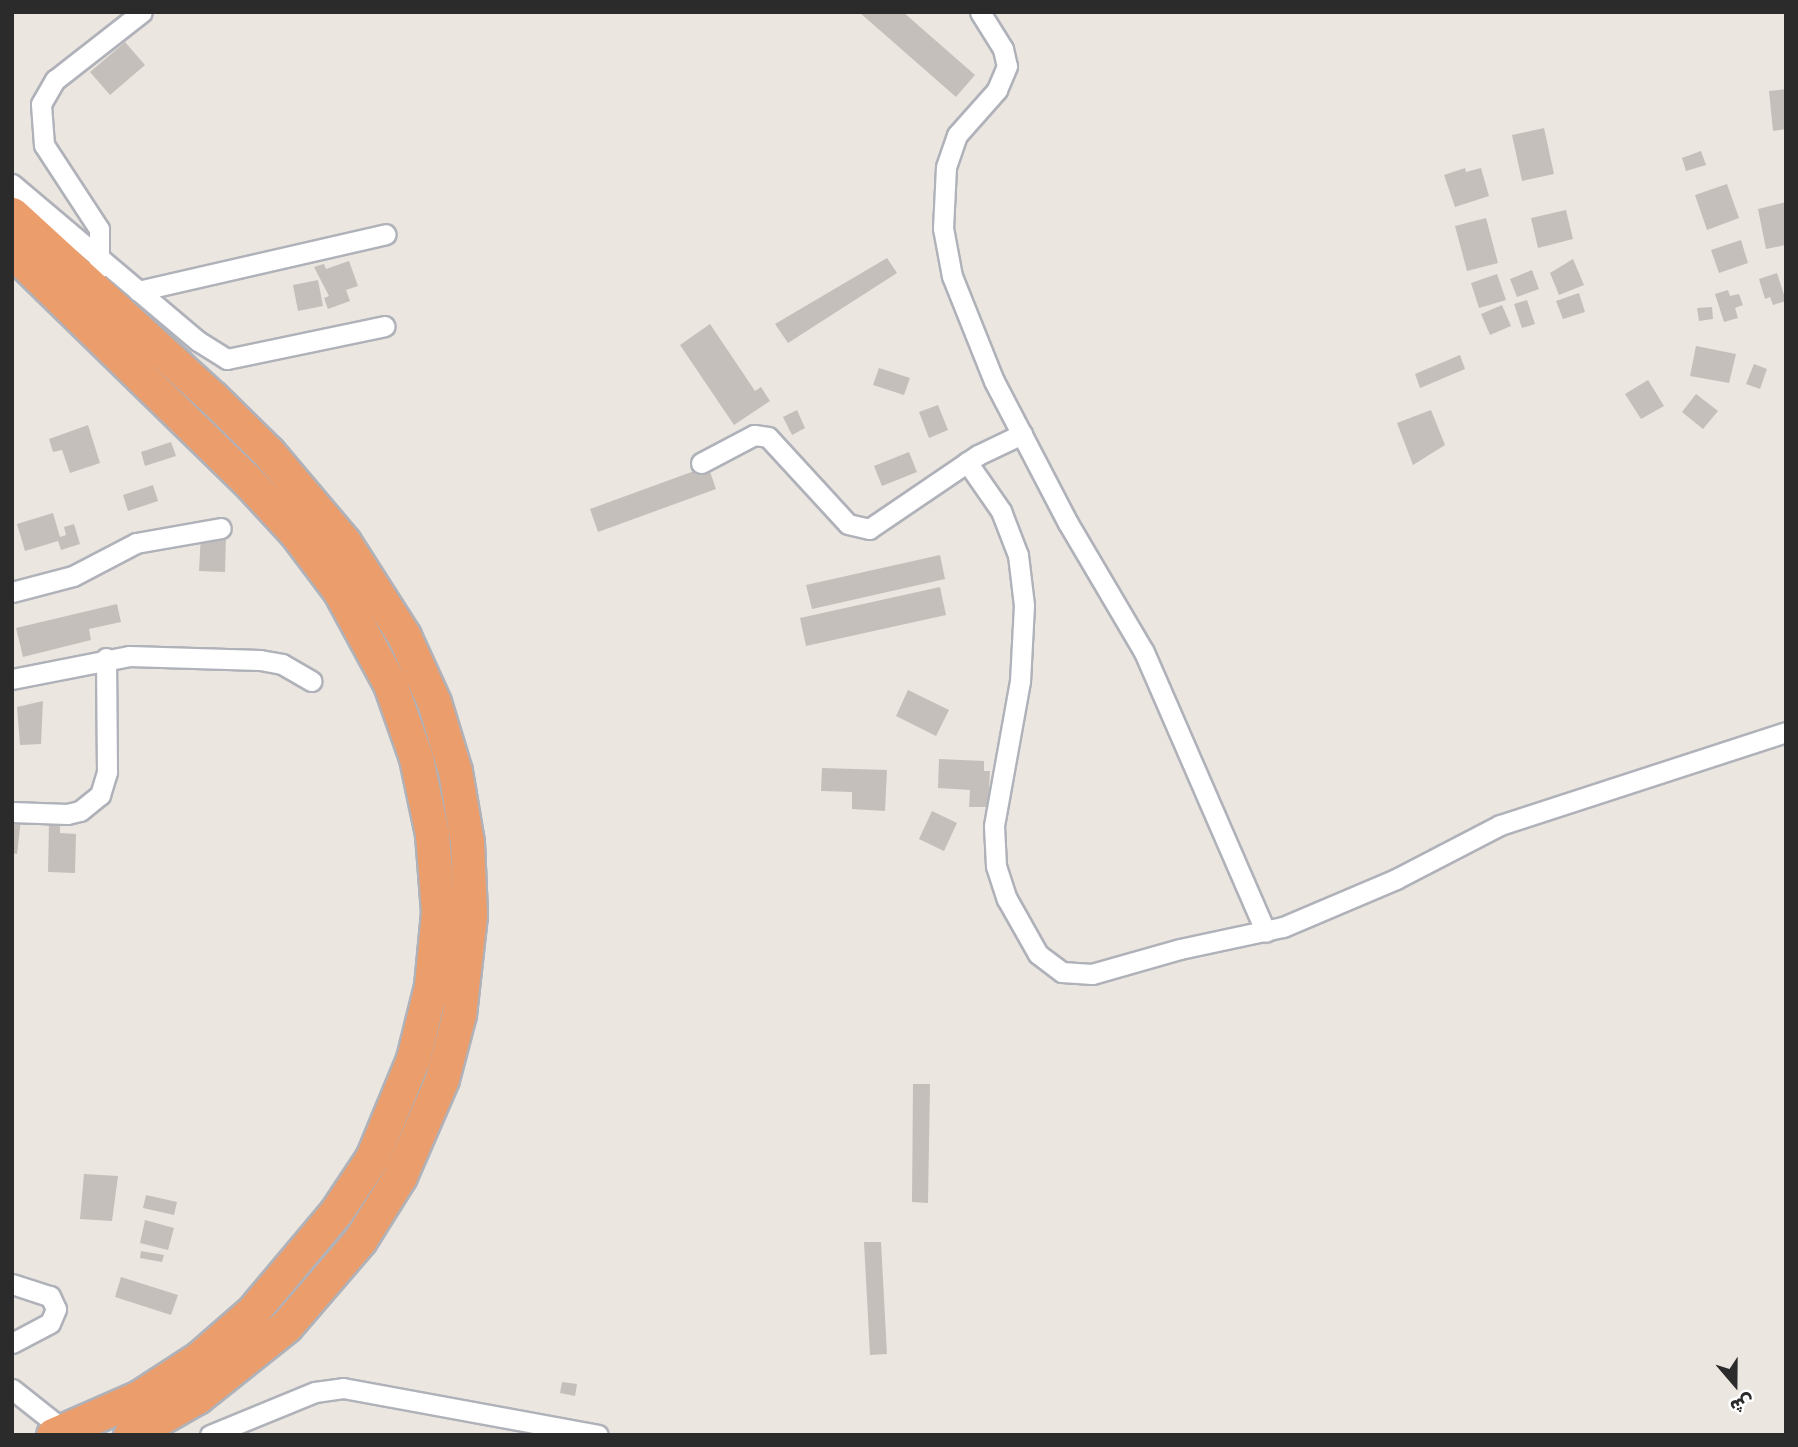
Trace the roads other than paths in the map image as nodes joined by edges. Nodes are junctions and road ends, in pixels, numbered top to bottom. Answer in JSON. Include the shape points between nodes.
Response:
{"nodes":[{"id":1,"x":142,"y":12,"type":"edge"},
{"id":2,"x":980,"y":12,"type":"edge"},
{"id":3,"x":12,"y":184,"type":"edge"},
{"id":4,"x":12,"y":214,"type":"edge"},
{"id":5,"x":386,"y":234,"type":"dead end"},
{"id":6,"x":15,"y":256,"type":"edge"},
{"id":7,"x":97,"y":275,"type":"junction"},
{"id":8,"x":138,"y":291,"type":"junction"},
{"id":9,"x":386,"y":326,"type":"dead end"},
{"id":10,"x":1022,"y":434,"type":"junction"},
{"id":11,"x":967,"y":462,"type":"junction"},
{"id":12,"x":701,"y":463,"type":"dead end"},
{"id":13,"x":221,"y":528,"type":"dead end"},
{"id":14,"x":12,"y":592,"type":"edge"},
{"id":15,"x":106,"y":658,"type":"junction"},
{"id":16,"x":12,"y":679,"type":"edge"},
{"id":17,"x":312,"y":681,"type":"dead end"},
{"id":18,"x":1786,"y":732,"type":"edge"},
{"id":19,"x":12,"y":811,"type":"edge"},
{"id":20,"x":1266,"y":932,"type":"junction"},
{"id":21,"x":12,"y":1284,"type":"edge"},
{"id":22,"x":12,"y":1343,"type":"edge"},
{"id":23,"x":12,"y":1389,"type":"edge"},
{"id":24,"x":59,"y":1433,"type":"edge"},
{"id":25,"x":130,"y":1435,"type":"edge"},
{"id":26,"x":210,"y":1435,"type":"edge"},
{"id":27,"x":598,"y":1435,"type":"edge"}],
"edges":[{"from":1,"to":7,"type":"street","via":[[55,80],[41,104],[44,145],[95,220],[101,240]]},
{"from":2,"to":10,"type":"street","via":[[1003,49],[1007,66],[1002,83],[966,121],[950,151],[942,212],[944,249],[990,372]]},
{"from":3,"to":7,"type":"street"},
{"from":4,"to":7,"type":"highway"},
{"from":5,"to":8,"type":"street"},
{"from":6,"to":24,"type":"highway","via":[[246,479],[296,533],[339,590],[390,684],[416,758],[432,834],[438,912],[431,986],[410,1071],[372,1158],[336,1212],[252,1312],[199,1358],[139,1397]]},
{"from":7,"to":8,"type":"street"},
{"from":7,"to":25,"type":"highway","via":[[268,452],[373,583],[420,668],[446,736],[463,807],[470,878],[465,982],[451,1047],[426,1121],[381,1209],[312,1299],[258,1352],[197,1397]]},
{"from":8,"to":9,"type":"street","via":[[227,359]]},
{"from":10,"to":11,"type":"street"},
{"from":10,"to":20,"type":"street","via":[[1144,652]]},
{"from":11,"to":12,"type":"street","via":[[877,526],[862,529],[848,524],[768,436],[754,435]]},
{"from":11,"to":20,"type":"street","via":[[1002,510],[1022,580],[1025,627],[1020,681],[993,848],[1003,892],[1038,954],[1062,972],[1082,975]]},
{"from":13,"to":14,"type":"street","via":[[136,543],[73,576]]},
{"from":15,"to":16,"type":"street"},
{"from":15,"to":17,"type":"street","via":[[260,660],[282,664]]},
{"from":15,"to":19,"type":"street","via":[[107,772],[100,794],[91,804],[67,814]]},
{"from":18,"to":20,"type":"street","via":[[1500,825],[1396,879]]},
{"from":21,"to":22,"type":"street","via":[[50,1296],[56,1309],[50,1323]]},
{"from":23,"to":24,"type":"street"},
{"from":26,"to":27,"type":"street","via":[[316,1392],[343,1388],[436,1401]]}]}
